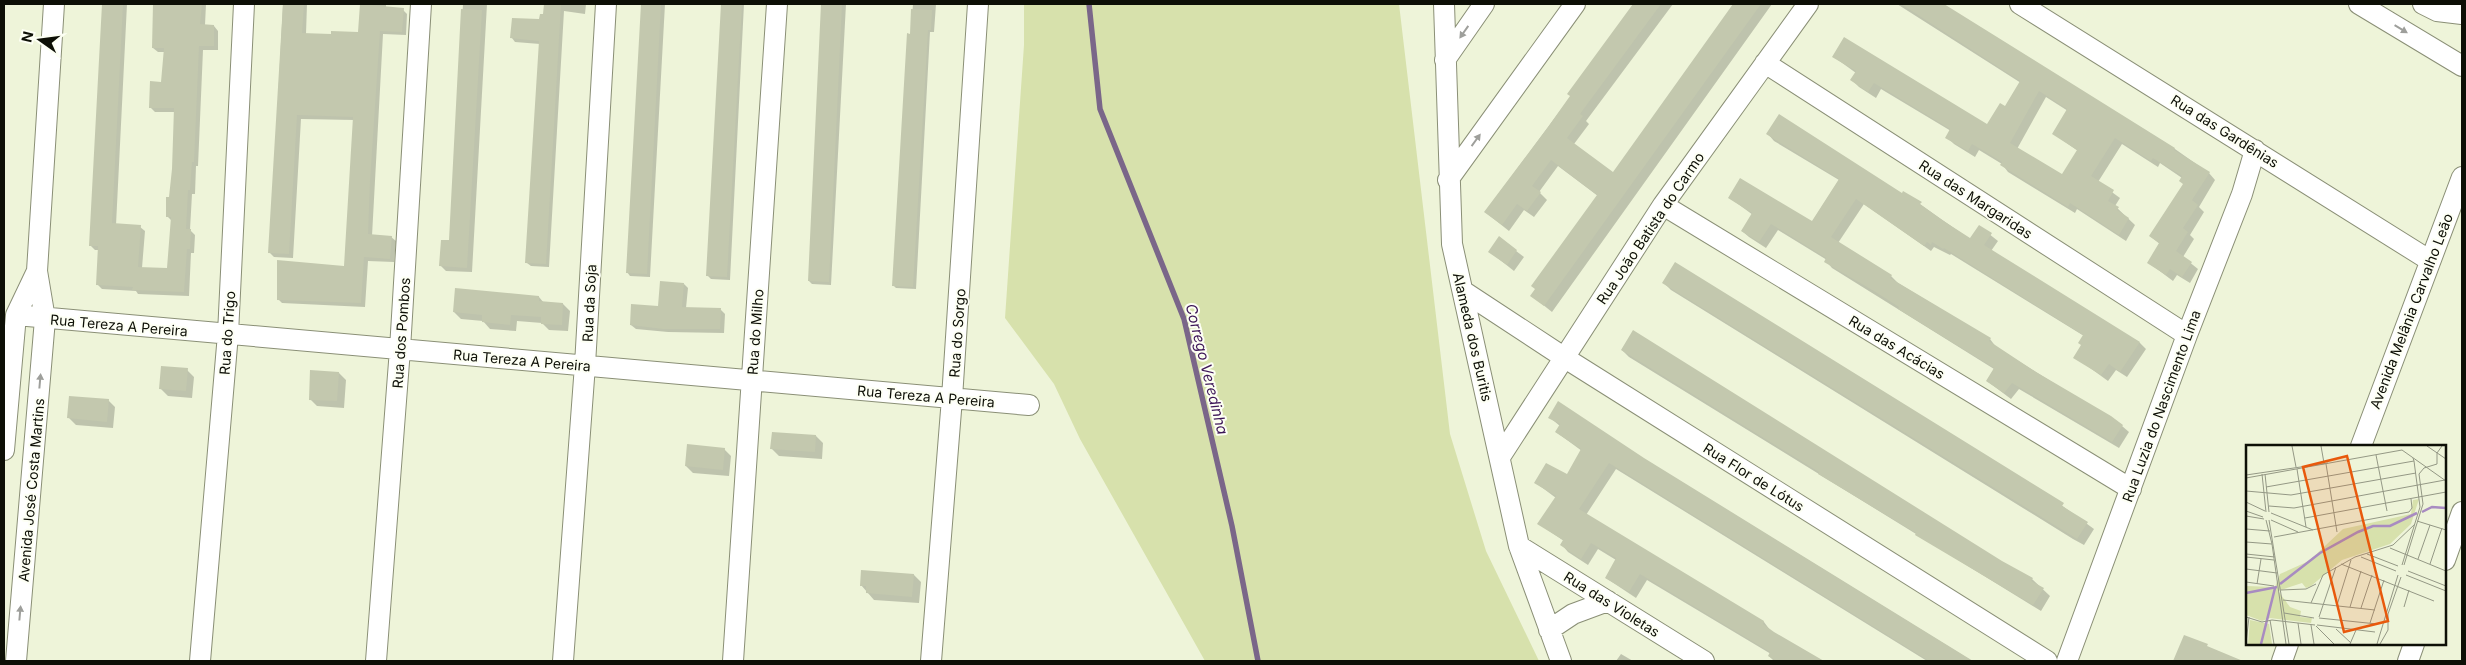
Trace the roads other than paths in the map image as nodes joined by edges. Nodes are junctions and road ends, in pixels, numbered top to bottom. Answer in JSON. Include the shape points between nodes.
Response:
{"nodes":[{"id":1,"x":54,"y":4,"type":"edge"},
{"id":2,"x":244,"y":4,"type":"edge"},
{"id":3,"x":421,"y":4,"type":"edge"},
{"id":4,"x":606,"y":4,"type":"edge"},
{"id":5,"x":777,"y":4,"type":"edge"},
{"id":6,"x":978,"y":4,"type":"edge"},
{"id":7,"x":1444,"y":4,"type":"edge"},
{"id":8,"x":1484,"y":4,"type":"edge"},
{"id":9,"x":1575,"y":4,"type":"edge"},
{"id":10,"x":1808,"y":4,"type":"edge"},
{"id":11,"x":2020,"y":4,"type":"edge"},
{"id":12,"x":2359,"y":4,"type":"edge"},
{"id":13,"x":2423,"y":4,"type":"edge"},
{"id":14,"x":2462,"y":14,"type":"edge"},
{"id":15,"x":1444,"y":60,"type":"junction"},
{"id":16,"x":1765,"y":63,"type":"junction"},
{"id":17,"x":2462,"y":66,"type":"edge"},
{"id":18,"x":2255,"y":150,"type":"junction"},
{"id":19,"x":2462,"y":177,"type":"edge"},
{"id":20,"x":1448,"y":180,"type":"junction"},
{"id":21,"x":1663,"y":205,"type":"junction"},
{"id":22,"x":2429,"y":260,"type":"junction"},
{"id":23,"x":37,"y":271,"type":"junction"},
{"id":24,"x":1463,"y":291,"type":"junction"},
{"id":25,"x":16,"y":315,"type":"junction"},
{"id":26,"x":45,"y":319,"type":"junction"},
{"id":27,"x":228,"y":334,"type":"junction"},
{"id":28,"x":2187,"y":335,"type":"junction"},
{"id":29,"x":9,"y":344,"type":"edge"},
{"id":30,"x":400,"y":349,"type":"junction"},
{"id":31,"x":1565,"y":358,"type":"junction"},
{"id":32,"x":585,"y":366,"type":"junction"},
{"id":33,"x":751,"y":380,"type":"junction"},
{"id":34,"x":952,"y":398,"type":"junction"},
{"id":35,"x":1029,"y":405,"type":"dead end"},
{"id":36,"x":2361,"y":445,"type":"edge"},
{"id":37,"x":4,"y":450,"type":"edge"},
{"id":38,"x":1500,"y":457,"type":"junction"},
{"id":39,"x":2130,"y":489,"type":"junction"},
{"id":40,"x":2462,"y":512,"type":"edge"},
{"id":41,"x":1519,"y":546,"type":"junction"},
{"id":42,"x":2446,"y":557,"type":"edge"},
{"id":43,"x":1608,"y":601,"type":"junction"},
{"id":44,"x":1549,"y":630,"type":"junction"},
{"id":45,"x":2288,"y":645,"type":"edge"},
{"id":46,"x":2414,"y":645,"type":"edge"},
{"id":47,"x":16,"y":661,"type":"edge"},
{"id":48,"x":200,"y":661,"type":"edge"},
{"id":49,"x":376,"y":661,"type":"edge"},
{"id":50,"x":563,"y":661,"type":"edge"},
{"id":51,"x":733,"y":661,"type":"edge"},
{"id":52,"x":931,"y":661,"type":"edge"},
{"id":53,"x":1561,"y":661,"type":"edge"},
{"id":54,"x":1704,"y":661,"type":"edge"},
{"id":55,"x":2047,"y":661,"type":"edge"},
{"id":56,"x":2067,"y":661,"type":"edge"},
{"id":57,"x":2282,"y":661,"type":"edge"},
{"id":58,"x":2408,"y":661,"type":"edge"}],
"edges":[{"from":1,"to":23,"type":"street"},
{"from":2,"to":27,"type":"street","name":"Rua do Trigo"},
{"from":3,"to":30,"type":"street","name":"Rua dos Pombos"},
{"from":4,"to":32,"type":"street","name":"Rua da Soja"},
{"from":5,"to":33,"type":"street","name":"Rua do Milho"},
{"from":6,"to":34,"type":"street","name":"Rua do Sorgo"},
{"from":7,"to":15,"type":"street","name":"Alameda dos Buritis"},
{"from":8,"to":15,"type":"street","one_way":true},
{"from":20,"to":9,"type":"street","one_way":true},
{"from":10,"to":16,"type":"street","name":"Rua João Batista do Carmo"},
{"from":11,"to":18,"type":"street","name":"Rua das Gardênias"},
{"from":12,"to":17,"type":"street","one_way":true},
{"from":13,"to":14,"type":"street","via":[[2437,11]]},
{"from":15,"to":20,"type":"street","name":"Alameda dos Buritis"},
{"from":16,"to":21,"type":"street","name":"Rua João Batista do Carmo"},
{"from":16,"to":28,"type":"street","name":"Rua das Margaridas"},
{"from":18,"to":22,"type":"street","name":"Rua das Gardênias"},
{"from":18,"to":28,"type":"street","name":"Rua Luzia do Nascimento Lima","via":[[2242,194]]},
{"from":19,"to":22,"type":"street","name":"Avenida Melânia Carvalho Leão"},
{"from":20,"to":24,"type":"street","name":"Alameda dos Buritis","via":[[1452,244]]},
{"from":21,"to":31,"type":"street","name":"Rua João Batista do Carmo"},
{"from":21,"to":39,"type":"street","name":"Rua das Acácias"},
{"from":22,"to":36,"type":"street","name":"Avenida Melânia Carvalho Leão"},
{"from":23,"to":25,"type":"street"},
{"from":23,"to":26,"type":"street","name":"Avenida José Costa Martins"},
{"from":24,"to":31,"type":"street","name":"Rua Flor de Lótus"},
{"from":24,"to":38,"type":"street","name":"Alameda dos Buritis"},
{"from":25,"to":26,"type":"street","name":"Rua Tereza A Pereira"},
{"from":25,"to":29,"type":"street"},
{"from":26,"to":27,"type":"street","name":"Rua Tereza A Pereira"},
{"from":47,"to":26,"type":"street","name":"Avenida José Costa Martins","one_way":true},
{"from":27,"to":30,"type":"street","name":"Rua Tereza A Pereira"},
{"from":27,"to":48,"type":"street","name":"Rua do Trigo"},
{"from":28,"to":39,"type":"street","name":"Rua Luzia do Nascimento Lima"},
{"from":29,"to":37,"type":"street"},
{"from":30,"to":32,"type":"street","name":"Rua Tereza A Pereira"},
{"from":30,"to":49,"type":"street","name":"Rua dos Pombos"},
{"from":31,"to":38,"type":"street","name":"Rua João Batista do Carmo"},
{"from":31,"to":55,"type":"street","name":"Rua Flor de Lótus"},
{"from":32,"to":33,"type":"street","name":"Rua Tereza A Pereira"},
{"from":32,"to":50,"type":"street","name":"Rua da Soja"},
{"from":33,"to":34,"type":"street","name":"Rua Tereza A Pereira"},
{"from":33,"to":51,"type":"street","name":"Rua do Milho"},
{"from":34,"to":35,"type":"street","name":"Rua Tereza A Pereira"},
{"from":34,"to":52,"type":"street","name":"Rua do Sorgo"},
{"from":38,"to":41,"type":"street","name":"Alameda dos Buritis"},
{"from":39,"to":56,"type":"street","name":"Rua Luzia do Nascimento Lima"},
{"from":40,"to":42,"type":"street"},
{"from":41,"to":43,"type":"street","name":"Rua das Violetas"},
{"from":41,"to":44,"type":"street","name":"Alameda dos Buritis"},
{"from":43,"to":44,"type":"street","via":[[1573,614]]},
{"from":43,"to":54,"type":"street","name":"Rua das Violetas"},
{"from":44,"to":53,"type":"street","name":"Alameda dos Buritis"},
{"from":45,"to":57,"type":"street"},
{"from":46,"to":58,"type":"street"}]}
